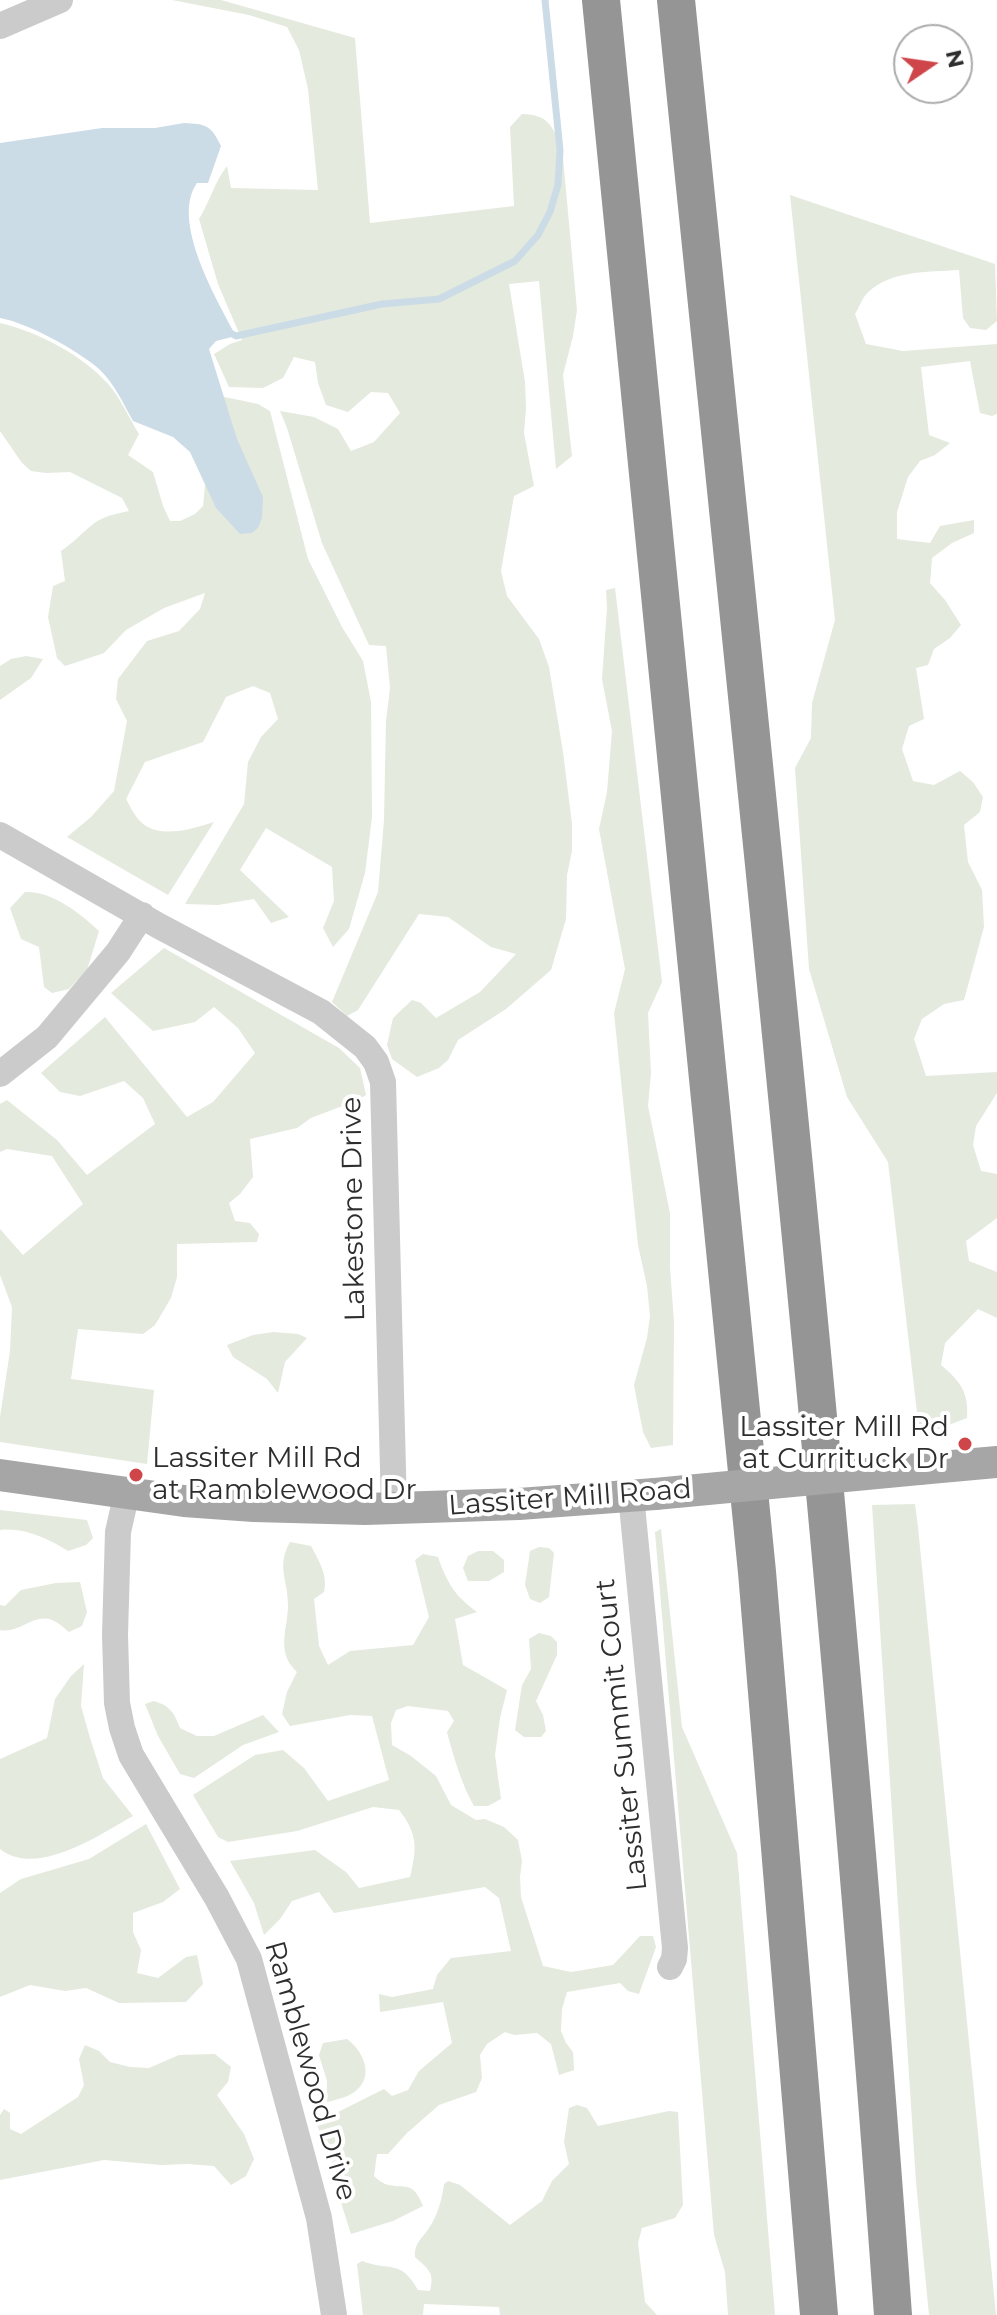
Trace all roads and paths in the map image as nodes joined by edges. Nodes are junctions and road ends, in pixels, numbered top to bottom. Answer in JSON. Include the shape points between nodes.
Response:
{"nodes":[{"id":1,"x":60,"y":0,"type":"edge"},
{"id":2,"x":601,"y":0,"type":"edge"},
{"id":3,"x":676,"y":0,"type":"edge"},
{"id":4,"x":0,"y":26,"type":"edge"},
{"id":5,"x":0,"y":835,"type":"edge"},
{"id":6,"x":142,"y":915,"type":"junction"},
{"id":7,"x":0,"y":1074,"type":"edge"},
{"id":8,"x":997,"y":1462,"type":"edge"},
{"id":9,"x":0,"y":1475,"type":"edge"},
{"id":10,"x":127,"y":1492,"type":"junction"},
{"id":11,"x":643,"y":1494,"type":"junction"},
{"id":12,"x":394,"y":1509,"type":"junction"},
{"id":13,"x":670,"y":1967,"type":"dead end"},
{"id":14,"x":893,"y":2314,"type":"edge"},
{"id":15,"x":334,"y":2315,"type":"edge"},
{"id":16,"x":819,"y":2315,"type":"edge"}],
"edges":[{"from":1,"to":4,"type":"street"},
{"from":2,"to":16,"type":"highway","via":[[755,1556]]},
{"from":3,"to":14,"type":"highway","via":[[797,1191]]},
{"from":5,"to":6,"type":"street","name":"Lakestone Drive"},
{"from":6,"to":7,"type":"street","via":[[47,1037]]},
{"from":6,"to":12,"type":"street","name":"Lakestone Drive","via":[[321,1012],[376,1062],[384,1102]]},
{"from":8,"to":11,"type":"main road","name":"Lassiter Mill Road","bridge":true},
{"from":9,"to":10,"type":"main road","name":"Lassiter Mill Road"},
{"from":10,"to":12,"type":"main road","name":"Lassiter Mill Road","via":[[254,1506]]},
{"from":10,"to":15,"type":"street","name":"Ramblewood Drive","via":[[118,1532],[115,1635],[122,1728],[131,1755],[249,1959],[319,2218]]},
{"from":11,"to":12,"type":"main road","name":"Lassiter Mill Road"},
{"from":11,"to":13,"type":"street","name":"Lassiter Summit Court","via":[[675,1948]]}]}
